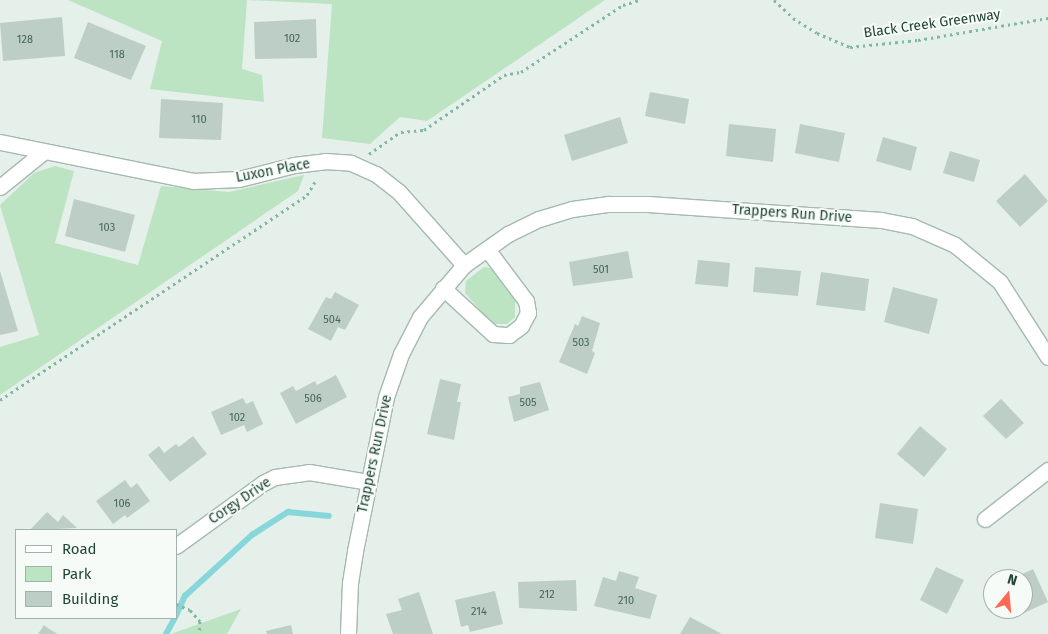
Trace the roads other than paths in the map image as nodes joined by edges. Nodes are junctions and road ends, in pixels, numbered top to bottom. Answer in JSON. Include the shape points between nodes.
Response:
{"nodes":[{"id":1,"x":0,"y":142,"type":"edge"},
{"id":2,"x":43,"y":152,"type":"junction"},
{"id":3,"x":0,"y":187,"type":"edge"},
{"id":4,"x":487,"y":249,"type":"junction"},
{"id":5,"x":464,"y":265,"type":"junction"},
{"id":6,"x":443,"y":288,"type":"junction"},
{"id":7,"x":1048,"y":357,"type":"edge"},
{"id":8,"x":1048,"y":470,"type":"edge"},
{"id":9,"x":369,"y":482,"type":"junction"},
{"id":10,"x":985,"y":519,"type":"dead end"},
{"id":11,"x":178,"y":545,"type":"edge"},
{"id":12,"x":348,"y":634,"type":"edge"}],
"edges":[{"from":1,"to":2,"type":"street","name":"Luxon Place"},
{"from":2,"to":3,"type":"street"},
{"from":2,"to":5,"type":"street","name":"Luxon Place","via":[[201,181],[239,179],[286,167],[325,162],[356,164],[376,174],[398,192]]},
{"from":4,"to":5,"type":"street","name":"Trappers Run Drive"},
{"from":4,"to":6,"type":"street","via":[[526,301],[528,313],[521,326],[508,335],[493,334]]},
{"from":4,"to":7,"type":"street","name":"Trappers Run Drive","via":[[539,219],[572,209],[610,204],[881,220],[931,232],[980,264],[1000,282]]},
{"from":5,"to":6,"type":"street","name":"Trappers Run Drive"},
{"from":6,"to":9,"type":"street","name":"Trappers Run Drive","via":[[408,339],[393,375]]},
{"from":8,"to":10,"type":"street"},
{"from":9,"to":11,"type":"street","name":"Corgy Drive","via":[[309,472],[275,477],[262,483]]},
{"from":9,"to":12,"type":"street","name":"Trappers Run Drive","via":[[350,583]]}]}
